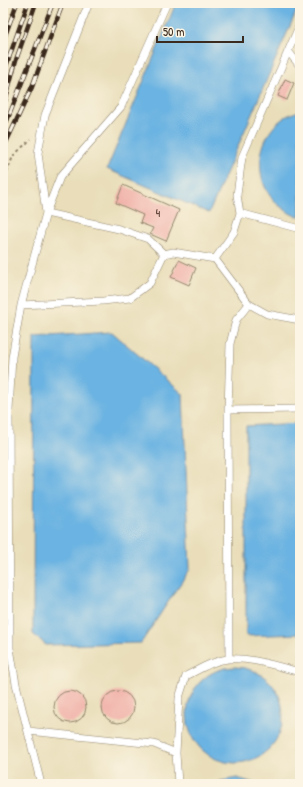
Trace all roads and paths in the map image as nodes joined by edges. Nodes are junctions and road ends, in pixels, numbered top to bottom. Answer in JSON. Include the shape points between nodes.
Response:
{"nodes":[{"id":1,"x":89,"y":3,"type":"edge"},
{"id":2,"x":167,"y":3,"type":"edge"},
{"id":3,"x":300,"y":24,"type":"edge"},
{"id":4,"x":288,"y":50,"type":"junction"},
{"id":5,"x":300,"y":66,"type":"edge"},
{"id":6,"x":42,"y":130,"type":"junction"},
{"id":7,"x":3,"y":184,"type":"edge"},
{"id":8,"x":46,"y":213,"type":"junction"},
{"id":9,"x":240,"y":213,"type":"junction"},
{"id":10,"x":300,"y":229,"type":"edge"},
{"id":11,"x":164,"y":254,"type":"junction"},
{"id":12,"x":215,"y":259,"type":"junction"},
{"id":13,"x":249,"y":304,"type":"junction"},
{"id":14,"x":21,"y":305,"type":"junction"},
{"id":15,"x":300,"y":320,"type":"edge"},
{"id":16,"x":228,"y":410,"type":"junction"},
{"id":17,"x":300,"y":410,"type":"edge"},
{"id":18,"x":229,"y":659,"type":"junction"},
{"id":19,"x":300,"y":672,"type":"edge"},
{"id":20,"x":28,"y":731,"type":"junction"},
{"id":21,"x":176,"y":753,"type":"junction"},
{"id":22,"x":41,"y":784,"type":"edge"},
{"id":23,"x":178,"y":784,"type":"edge"}],
"edges":[{"from":1,"to":6,"type":"lane","via":[[45,114]]},
{"from":2,"to":8,"type":"lane","via":[[121,107],[60,177]]},
{"from":3,"to":4,"type":"lane"},
{"from":4,"to":5,"type":"lane"},
{"from":4,"to":9,"type":"lane","via":[[242,157],[237,195]]},
{"from":6,"to":7,"type":"path","via":[[13,156]]},
{"from":6,"to":8,"type":"lane","via":[[38,153]]},
{"from":8,"to":11,"type":"lane","via":[[119,229],[148,239]]},
{"from":8,"to":14,"type":"lane"},
{"from":9,"to":10,"type":"lane"},
{"from":9,"to":12,"type":"lane","via":[[234,232]]},
{"from":11,"to":12,"type":"lane","via":[[173,252]]},
{"from":11,"to":14,"type":"lane","via":[[150,283],[130,298]]},
{"from":12,"to":13,"type":"lane"},
{"from":13,"to":15,"type":"lane","via":[[267,314]]},
{"from":13,"to":16,"type":"lane","via":[[236,320],[230,344]]},
{"from":14,"to":20,"type":"lane","via":[[12,356],[9,411],[10,648]]},
{"from":16,"to":17,"type":"lane"},
{"from":16,"to":18,"type":"lane"},
{"from":18,"to":19,"type":"lane","via":[[251,660]]},
{"from":18,"to":21,"type":"lane","via":[[207,664],[186,676],[179,698]]},
{"from":20,"to":21,"type":"lane","via":[[154,744]]},
{"from":20,"to":22,"type":"lane"},
{"from":21,"to":23,"type":"lane"}]}
